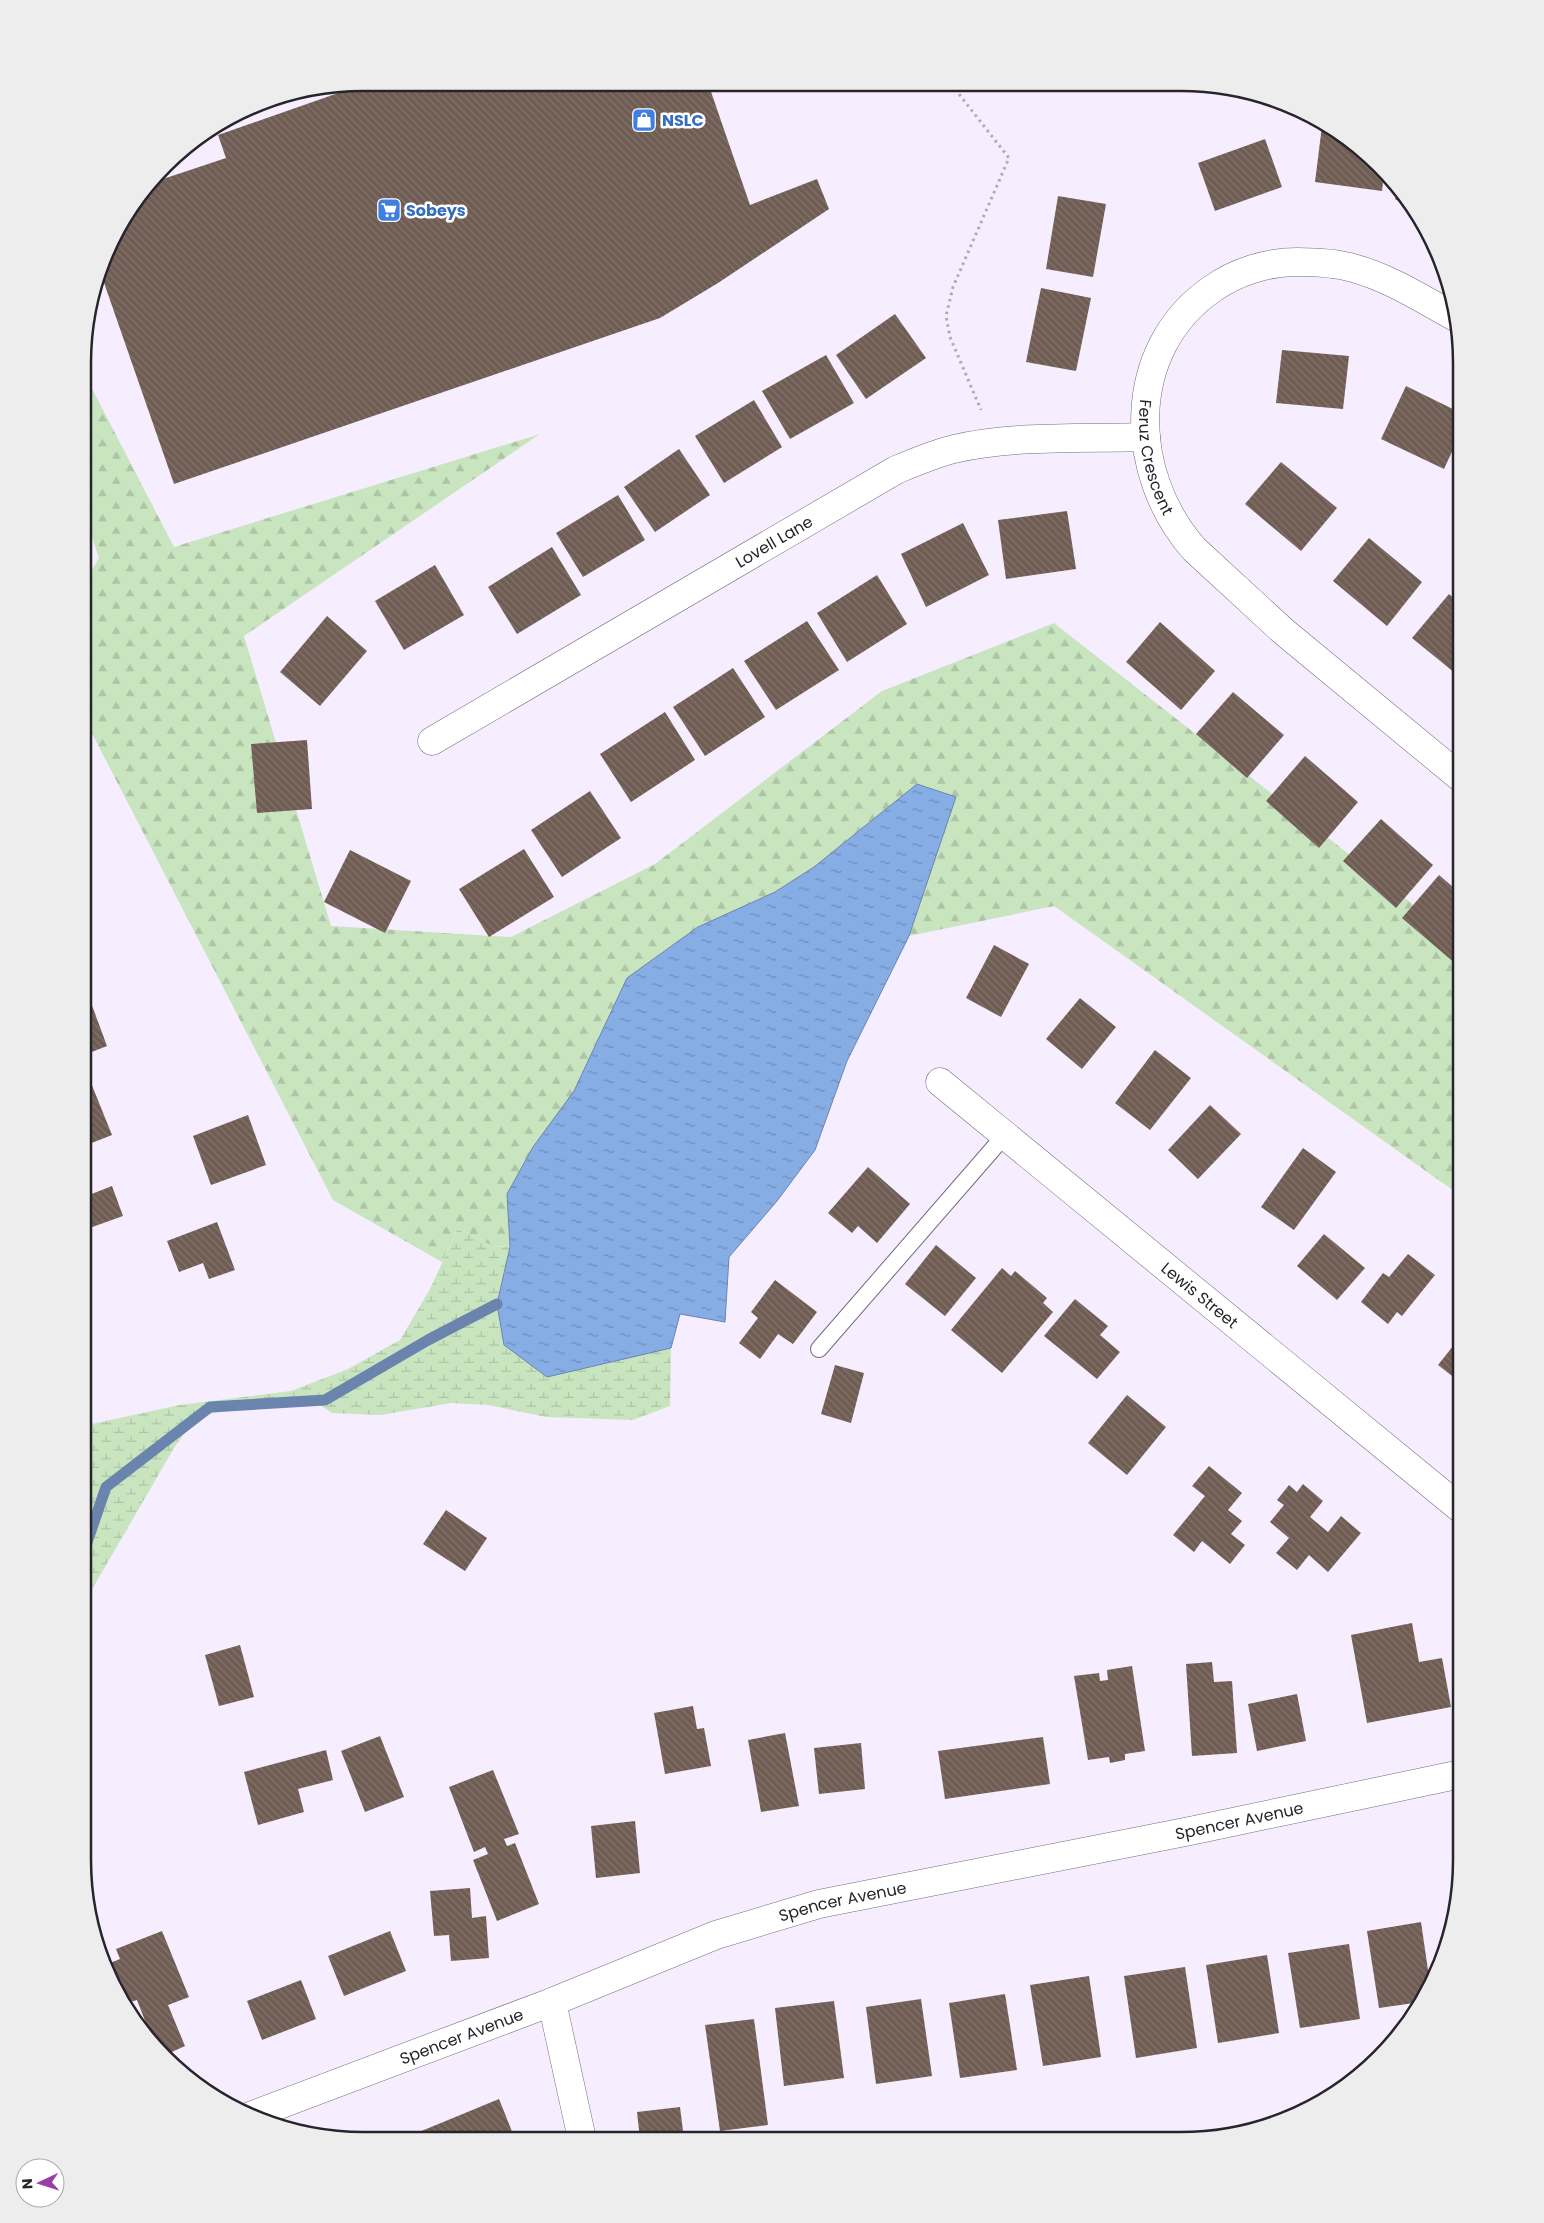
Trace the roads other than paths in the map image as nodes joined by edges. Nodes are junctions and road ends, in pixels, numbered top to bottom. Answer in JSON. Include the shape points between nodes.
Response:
{"nodes":[{"id":1,"x":1448,"y":313,"type":"edge"},
{"id":2,"x":1146,"y":437,"type":"junction"},
{"id":3,"x":432,"y":741,"type":"dead end"},
{"id":4,"x":1453,"y":771,"type":"edge"},
{"id":5,"x":940,"y":1082,"type":"dead end"},
{"id":6,"x":1004,"y":1135,"type":"junction"},
{"id":7,"x":819,"y":1349,"type":"dead end"},
{"id":8,"x":1453,"y":1502,"type":"edge"},
{"id":9,"x":1453,"y":1776,"type":"edge"},
{"id":10,"x":552,"y":2002,"type":"junction"},
{"id":11,"x":261,"y":2112,"type":"edge"},
{"id":12,"x":580,"y":2132,"type":"edge"}],
"edges":[{"from":1,"to":2,"type":"street","name":"Feruz Crescent","via":[[1380,276],[1351,267],[1296,262],[1249,270],[1200,297],[1164,340],[1148,385]]},
{"from":2,"to":3,"type":"street","name":"Lovell Lane","via":[[996,443],[954,449],[925,458],[875,481]]},
{"from":2,"to":4,"type":"street","name":"Feruz Crescent","via":[[1151,471],[1163,505],[1171,521],[1194,549],[1283,631]]},
{"from":5,"to":6,"type":"street","name":"Lewis Street"},
{"from":6,"to":7,"type":"lane"},
{"from":6,"to":8,"type":"street","name":"Lewis Street"},
{"from":9,"to":10,"type":"street","name":"Spencer Avenue","via":[[819,1904],[716,1935]]},
{"from":10,"to":11,"type":"street","name":"Spencer Avenue"},
{"from":10,"to":12,"type":"street"}]}
